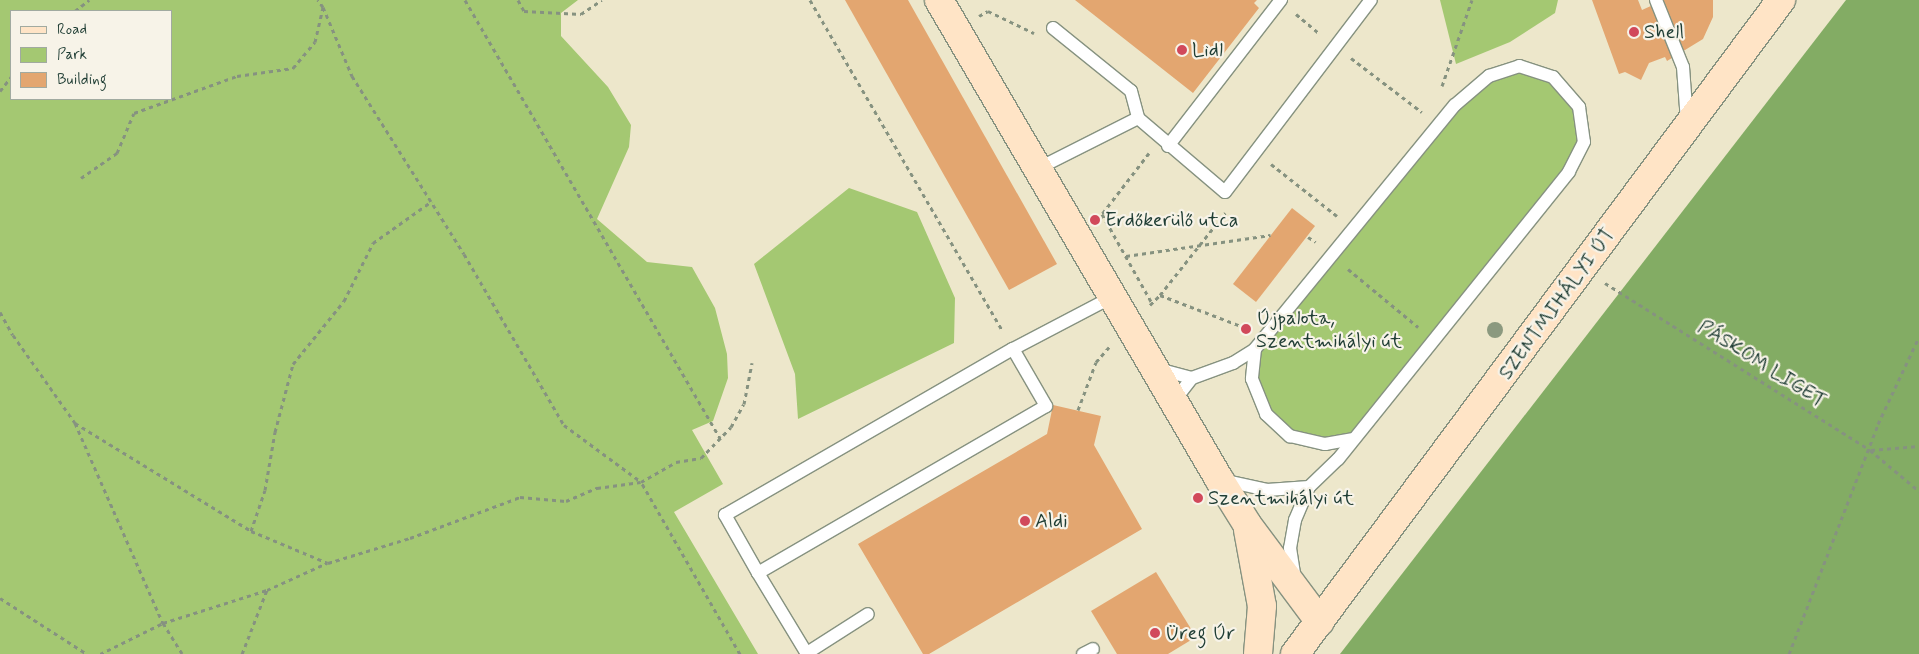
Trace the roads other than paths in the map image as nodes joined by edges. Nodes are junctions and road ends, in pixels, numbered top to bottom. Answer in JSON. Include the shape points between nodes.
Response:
{"nodes":[{"id":1,"x":939,"y":0,"type":"edge"},
{"id":2,"x":1281,"y":0,"type":"edge"},
{"id":3,"x":1371,"y":0,"type":"edge"},
{"id":4,"x":1656,"y":0,"type":"edge"},
{"id":5,"x":1780,"y":0,"type":"edge"},
{"id":6,"x":1053,"y":28,"type":"road end"},
{"id":7,"x":1138,"y":118,"type":"junction"},
{"id":8,"x":1687,"y":124,"type":"junction"},
{"id":9,"x":1164,"y":142,"type":"junction"},
{"id":10,"x":1037,"y":169,"type":"junction"},
{"id":11,"x":1114,"y":296,"type":"junction"},
{"id":12,"x":1013,"y":349,"type":"junction"},
{"id":13,"x":1255,"y":349,"type":"junction"},
{"id":14,"x":1156,"y":369,"type":"junction"},
{"id":15,"x":1192,"y":378,"type":"junction"},
{"id":16,"x":1174,"y":401,"type":"junction"},
{"id":17,"x":1354,"y":439,"type":"junction"},
{"id":18,"x":1219,"y":479,"type":"junction"},
{"id":19,"x":1309,"y":488,"type":"junction"},
{"id":20,"x":1247,"y":524,"type":"junction"},
{"id":21,"x":758,"y":573,"type":"junction"},
{"id":22,"x":1297,"y":590,"type":"junction"},
{"id":23,"x":868,"y":614,"type":"dead end"},
{"id":24,"x":1320,"y":622,"type":"junction"},
{"id":25,"x":807,"y":653,"type":"edge"},
{"id":26,"x":1258,"y":654,"type":"edge"},
{"id":27,"x":1295,"y":654,"type":"edge"}],
"edges":[{"from":1,"to":10,"type":"street"},
{"from":2,"to":9,"type":"lane"},
{"from":3,"to":9,"type":"lane","via":[[1225,192]]},
{"from":4,"to":8,"type":"lane","via":[[1683,67]]},
{"from":5,"to":8,"type":"street","name":"SZENTMIHÁLYI ÚT"},
{"from":6,"to":7,"type":"lane","via":[[1131,91]]},
{"from":7,"to":9,"type":"lane"},
{"from":7,"to":10,"type":"lane"},
{"from":8,"to":24,"type":"street","name":"SZENTMIHÁLYI ÚT"},
{"from":10,"to":11,"type":"street"},
{"from":11,"to":12,"type":"lane"},
{"from":11,"to":14,"type":"street"},
{"from":12,"to":21,"type":"lane","via":[[1046,406]]},
{"from":12,"to":21,"type":"lane","via":[[725,515]]},
{"from":13,"to":15,"type":"lane","via":[[1233,363]]},
{"from":13,"to":17,"type":"lane","via":[[1252,379],[1266,414],[1290,436],[1325,444]]},
{"from":13,"to":17,"type":"lane","via":[[1454,105],[1489,76],[1519,66],[1553,77],[1578,107],[1584,142],[1570,172]]},
{"from":14,"to":15,"type":"lane"},
{"from":14,"to":16,"type":"street"},
{"from":15,"to":16,"type":"lane"},
{"from":16,"to":18,"type":"street"},
{"from":17,"to":19,"type":"lane"},
{"from":18,"to":19,"type":"lane","via":[[1267,490]]},
{"from":18,"to":20,"type":"street"},
{"from":19,"to":22,"type":"lane","via":[[1295,520],[1290,548]]},
{"from":20,"to":22,"type":"street"},
{"from":20,"to":26,"type":"street","via":[[1262,606]]},
{"from":21,"to":25,"type":"lane"},
{"from":22,"to":24,"type":"street"},
{"from":23,"to":25,"type":"lane"},
{"from":24,"to":27,"type":"street","name":"SZENTMIHÁLYI ÚT"}]}
